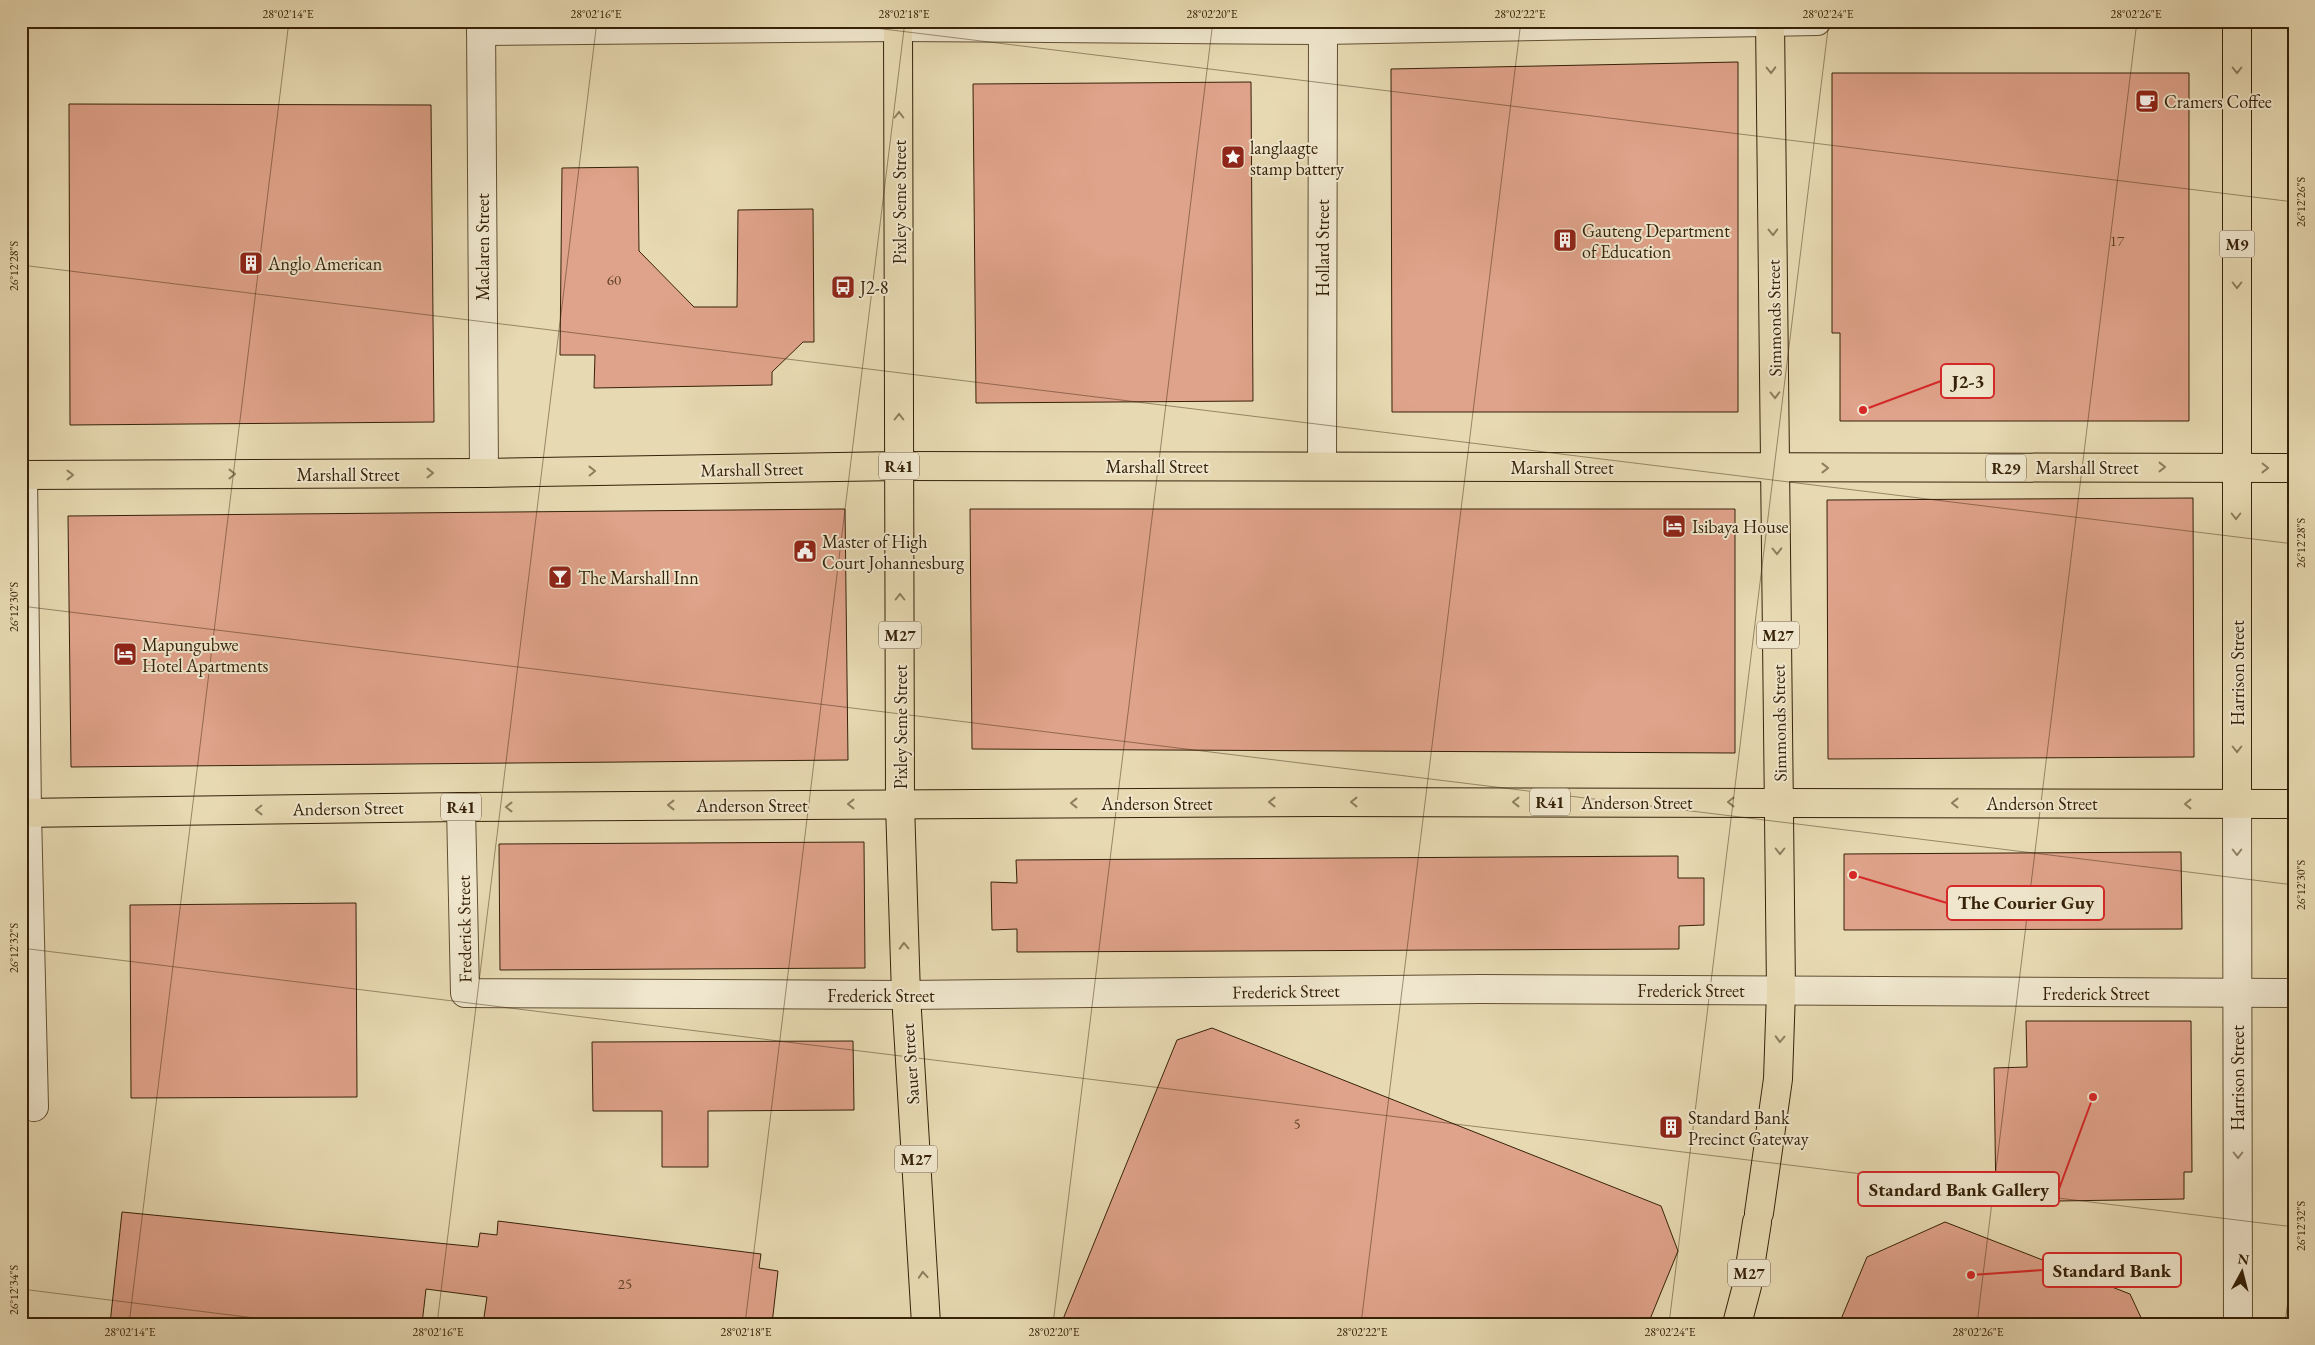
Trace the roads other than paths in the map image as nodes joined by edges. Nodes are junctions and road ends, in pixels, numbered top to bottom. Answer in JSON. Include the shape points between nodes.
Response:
{"nodes":[{"id":1,"x":1817,"y":21,"type":"edge"},
{"id":2,"x":2237,"y":21,"type":"edge"},
{"id":3,"x":1770,"y":22,"type":"edge"},
{"id":4,"x":898,"y":24,"type":"edge"},
{"id":5,"x":481,"y":26,"type":"edge"},
{"id":6,"x":1323,"y":30,"type":"junction"},
{"id":7,"x":899,"y":466,"type":"junction"},
{"id":8,"x":1322,"y":466,"type":"junction"},
{"id":9,"x":1776,"y":468,"type":"junction"},
{"id":10,"x":2236,"y":468,"type":"junction"},
{"id":11,"x":2294,"y":468,"type":"edge"},
{"id":12,"x":484,"y":473,"type":"junction"},
{"id":13,"x":22,"y":475,"type":"edge"},
{"id":14,"x":1780,"y":802,"type":"junction"},
{"id":15,"x":900,"y":804,"type":"junction"},
{"id":16,"x":2237,"y":804,"type":"junction"},
{"id":17,"x":2294,"y":804,"type":"edge"},
{"id":18,"x":461,"y":807,"type":"junction"},
{"id":19,"x":24,"y":813,"type":"edge"},
{"id":20,"x":1781,"y":991,"type":"junction"},
{"id":21,"x":2294,"y":993,"type":"edge"},
{"id":22,"x":2237,"y":994,"type":"junction"},
{"id":23,"x":906,"y":995,"type":"junction"},
{"id":24,"x":34,"y":1107,"type":"dead end"},
{"id":25,"x":926,"y":1324,"type":"edge"},
{"id":26,"x":1737,"y":1324,"type":"edge"},
{"id":27,"x":2238,"y":1324,"type":"edge"}],
"edges":[{"from":1,"to":3,"type":"street"},
{"from":2,"to":10,"type":"main road","name":"Harrison Street","number":"M9","one_way":true},
{"from":3,"to":6,"type":"street"},
{"from":3,"to":9,"type":"main road","name":"Simmonds Street","number":"M27","one_way":true},
{"from":4,"to":5,"type":"street"},
{"from":4,"to":6,"type":"street"},
{"from":7,"to":4,"type":"main road","name":"Pixley Seme Street","number":"M27","one_way":true},
{"from":5,"to":12,"type":"street","name":"Maclaren Street"},
{"from":6,"to":8,"type":"street","name":"Hollard Street"},
{"from":7,"to":8,"type":"main road","name":"Marshall Street","number":"R41"},
{"from":12,"to":7,"type":"main road","name":"Marshall Street","number":"R41","one_way":true},
{"from":15,"to":7,"type":"main road","name":"Pixley Seme Street","number":"M27","one_way":true},
{"from":8,"to":9,"type":"main road","name":"Marshall Street","number":"R41"},
{"from":9,"to":10,"type":"main road","name":"Marshall Street","number":"R29","one_way":true},
{"from":9,"to":14,"type":"main road","name":"Simmonds Street","number":"M27","one_way":true},
{"from":10,"to":11,"type":"main road","name":"Marshall Street","number":"R29","one_way":true},
{"from":10,"to":16,"type":"main road","name":"Harrison Street","number":"M9","one_way":true},
{"from":13,"to":12,"type":"main road","name":"Marshall Street","number":"R41","one_way":true},
{"from":13,"to":19,"type":"street"},
{"from":14,"to":15,"type":"main road","name":"Anderson Street","number":"R41","one_way":true},
{"from":16,"to":14,"type":"main road","name":"Anderson Street","one_way":true},
{"from":14,"to":20,"type":"main road","name":"Simmonds Street","number":"M27","one_way":true},
{"from":15,"to":18,"type":"main road","name":"Anderson Street","number":"R41","one_way":true},
{"from":23,"to":15,"type":"main road","name":"Sauer Street","number":"M27","one_way":true},
{"from":16,"to":17,"type":"main road","name":"Anderson Street"},
{"from":16,"to":22,"type":"street","name":"Harrison Street","number":"M9","one_way":true},
{"from":18,"to":19,"type":"main road","name":"Anderson Street","number":"R41","one_way":true},
{"from":18,"to":23,"type":"street","name":"Frederick Street","via":[[465,993]]},
{"from":19,"to":24,"type":"street"},
{"from":20,"to":22,"type":"street","name":"Frederick Street"},
{"from":20,"to":23,"type":"street","name":"Frederick Street","via":[[1480,989]]},
{"from":20,"to":26,"type":"main road","name":"Simmonds Street","number":"M27","one_way":true,"via":[[1778,1079],[1747,1286]]},
{"from":21,"to":22,"type":"street","name":"Frederick Street"},
{"from":22,"to":27,"type":"street","name":"Harrison Street","number":"M9","one_way":true},
{"from":25,"to":23,"type":"main road","name":"Sauer Street","number":"M27","one_way":true}]}
